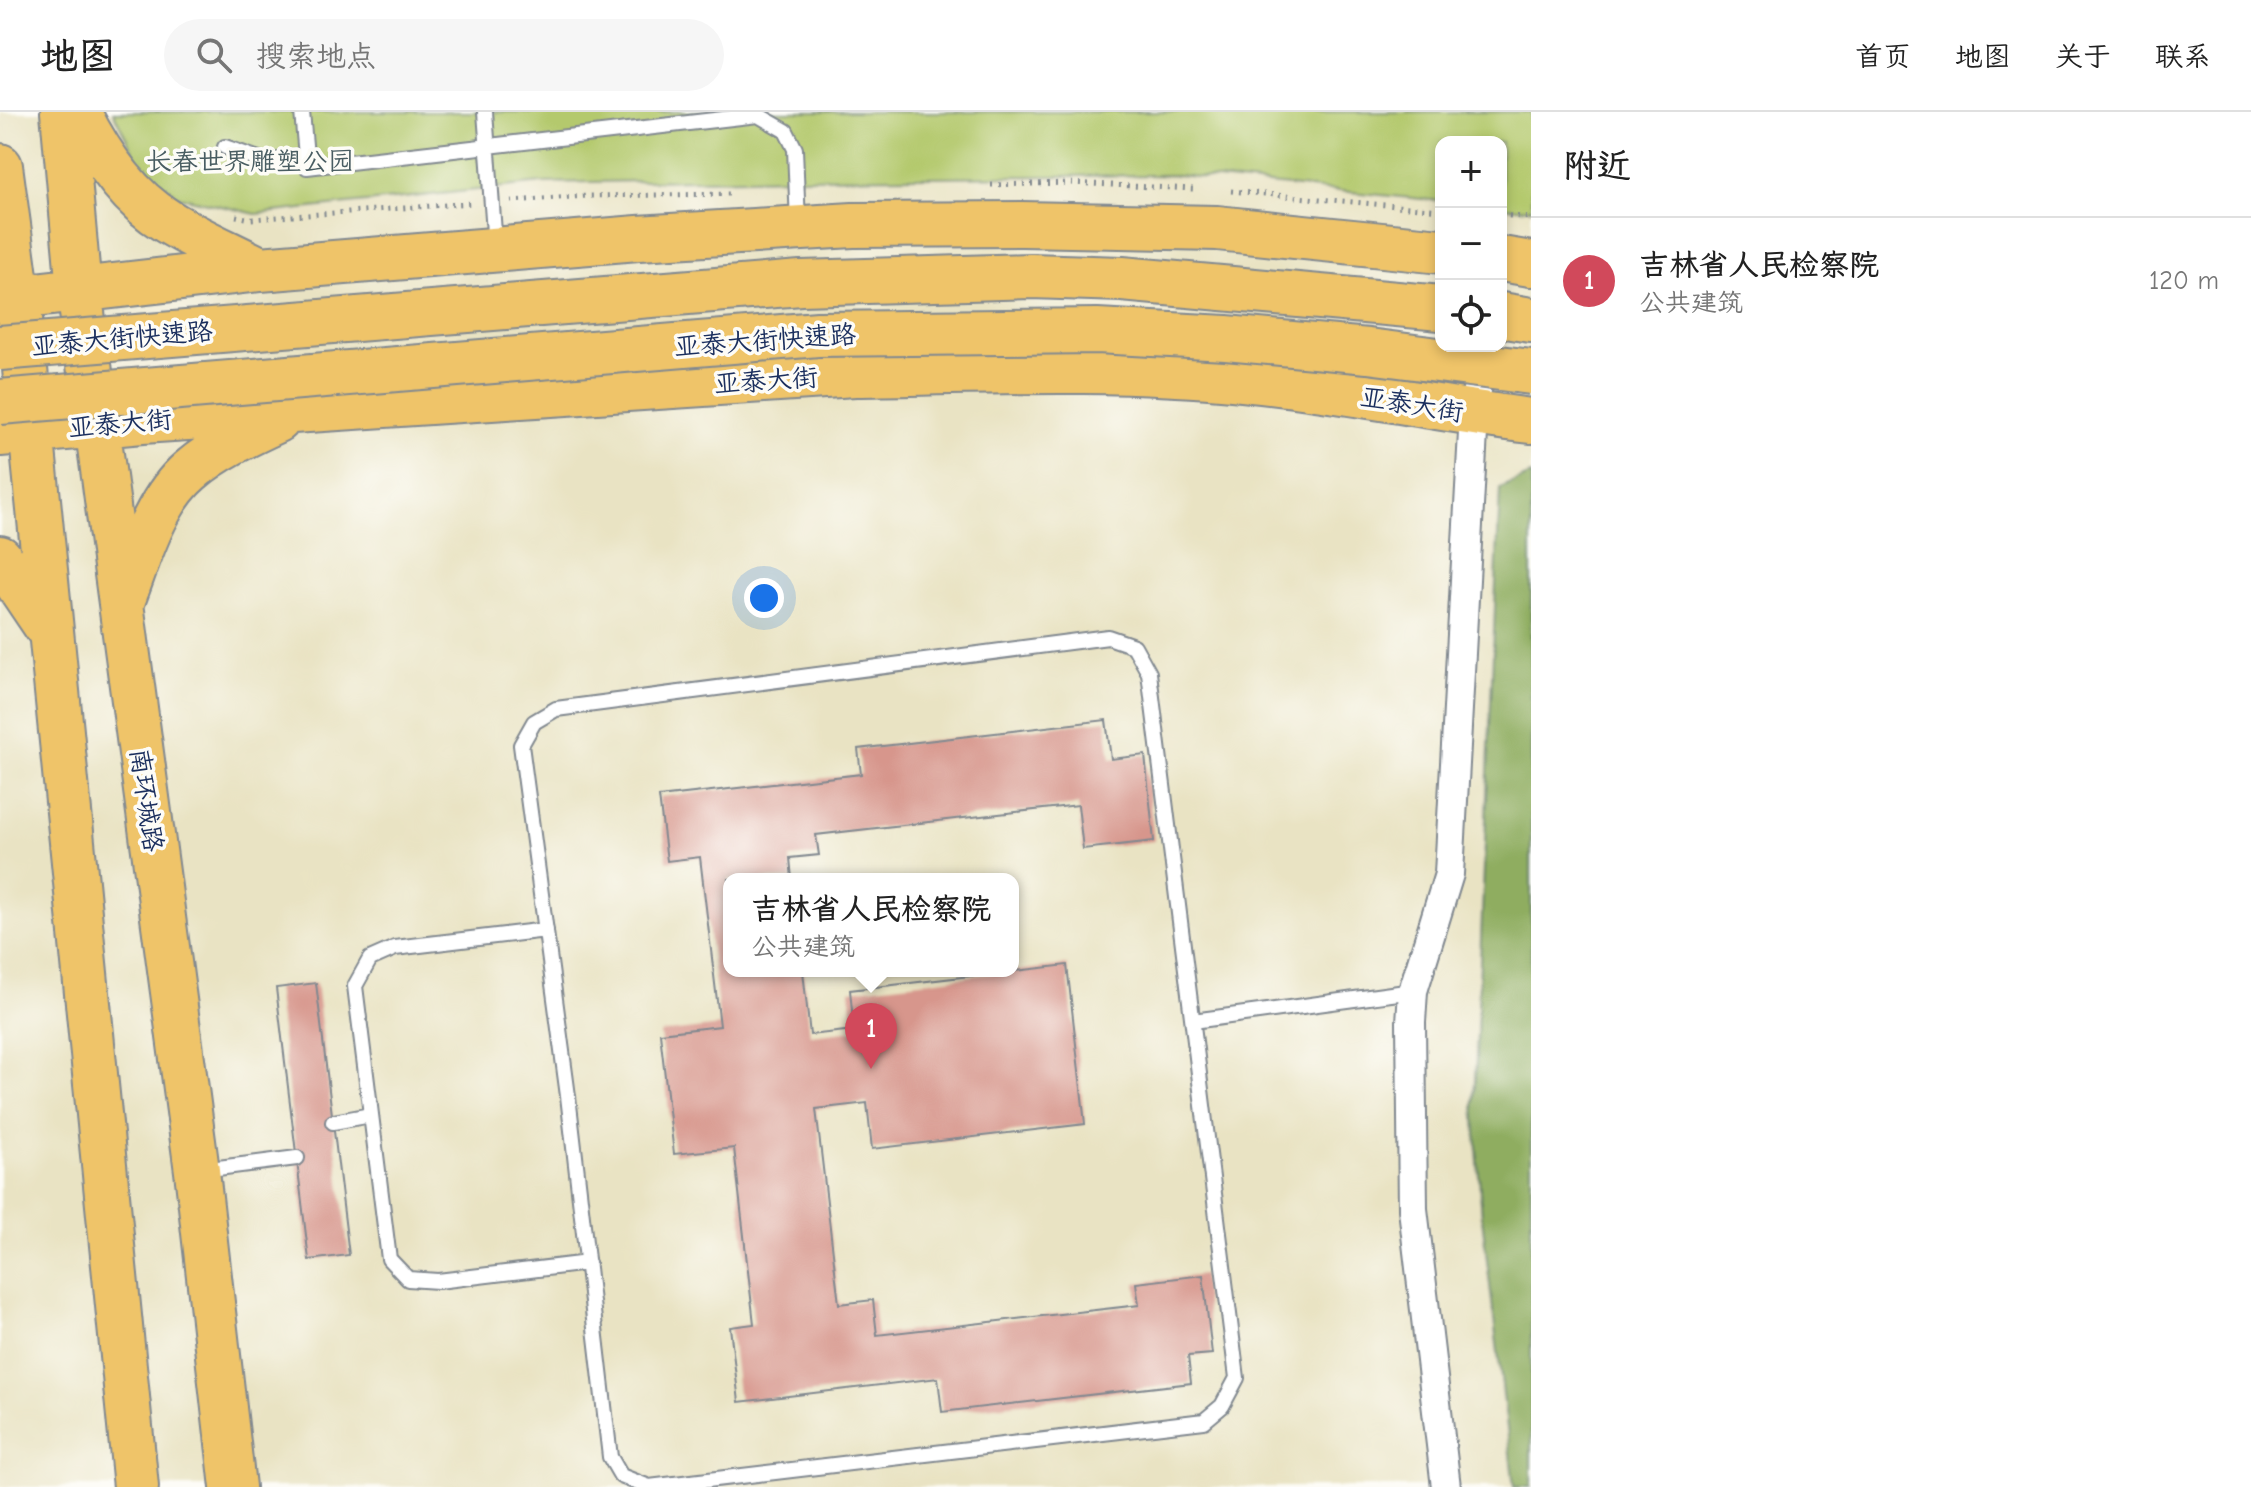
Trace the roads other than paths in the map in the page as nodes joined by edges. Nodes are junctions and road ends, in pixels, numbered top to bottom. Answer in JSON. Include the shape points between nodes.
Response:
{"nodes":[{"id":1,"x":63,"y":112,"type":"edge"},
{"id":2,"x":78,"y":112,"type":"edge"},
{"id":3,"x":302,"y":112,"type":"edge"},
{"id":4,"x":485,"y":112,"type":"edge"},
{"id":5,"x":488,"y":146,"type":"junction"},
{"id":6,"x":225,"y":147,"type":"dead end"},
{"id":7,"x":306,"y":155,"type":"junction"},
{"id":8,"x":0,"y":166,"type":"edge"},
{"id":9,"x":798,"y":229,"type":"junction"},
{"id":10,"x":495,"y":250,"type":"junction"},
{"id":11,"x":1435,"y":250,"type":"edge"},
{"id":12,"x":1507,"y":260,"type":"edge"},
{"id":13,"x":1531,"y":264,"type":"edge"},
{"id":14,"x":260,"y":269,"type":"junction"},
{"id":15,"x":79,"y":290,"type":"junction"},
{"id":16,"x":9,"y":298,"type":"edge"},
{"id":17,"x":1435,"y":307,"type":"edge"},
{"id":18,"x":1507,"y":316,"type":"edge"},
{"id":19,"x":1531,"y":320,"type":"edge"},
{"id":20,"x":0,"y":348,"type":"edge"},
{"id":21,"x":1482,"y":352,"type":"edge"},
{"id":22,"x":1531,"y":372,"type":"edge"},
{"id":23,"x":300,"y":410,"type":"junction"},
{"id":24,"x":1474,"y":414,"type":"junction"},
{"id":25,"x":1531,"y":421,"type":"edge"},
{"id":26,"x":11,"y":422,"type":"edge"},
{"id":27,"x":97,"y":425,"type":"junction"},
{"id":28,"x":0,"y":558,"type":"edge"},
{"id":29,"x":121,"y":604,"type":"junction"},
{"id":30,"x":52,"y":634,"type":"junction"},
{"id":31,"x":546,"y":930,"type":"junction"},
{"id":32,"x":1413,"y":991,"type":"junction"},
{"id":33,"x":1193,"y":1021,"type":"junction"},
{"id":34,"x":371,"y":1115,"type":"junction"},
{"id":35,"x":333,"y":1122,"type":"dead end"},
{"id":36,"x":297,"y":1158,"type":"dead end"},
{"id":37,"x":197,"y":1171,"type":"junction"},
{"id":38,"x":588,"y":1263,"type":"junction"},
{"id":39,"x":136,"y":1487,"type":"edge"},
{"id":40,"x":233,"y":1487,"type":"edge"},
{"id":41,"x":1446,"y":1487,"type":"edge"}],
"edges":[{"from":1,"to":15,"type":"main road","name":"南环城路"},
{"from":2,"to":14,"type":"main road","via":[[94,145],[165,220]]},
{"from":3,"to":7,"type":"lane"},
{"from":4,"to":5,"type":"lane"},
{"from":5,"to":7,"type":"lane","via":[[307,167]]},
{"from":5,"to":9,"type":"lane","via":[[758,115],[786,131],[795,149]]},
{"from":5,"to":10,"type":"lane"},
{"from":6,"to":7,"type":"lane","via":[[267,162]]},
{"from":8,"to":16,"type":"main road"},
{"from":9,"to":10,"type":"main road"},
{"from":9,"to":11,"type":"main road","via":[[948,224],[1202,228]]},
{"from":10,"to":14,"type":"main road"},
{"from":12,"to":13,"type":"main road"},
{"from":14,"to":15,"type":"main road"},
{"from":15,"to":16,"type":"main road"},
{"from":15,"to":27,"type":"main road","name":"南环城路"},
{"from":16,"to":26,"type":"main road"},
{"from":17,"to":20,"type":"main road","name":"亚泰大街快速路","bridge":true,"via":[[1122,279],[1031,276],[785,284]]},
{"from":18,"to":19,"type":"main road"},
{"from":21,"to":24,"type":"street"},
{"from":22,"to":26,"type":"main road","name":"亚泰大街快速路","bridge":true,"via":[[1368,351],[1097,331],[818,334]]},
{"from":23,"to":24,"type":"main road","name":"亚泰大街","via":[[855,374],[1072,371],[1243,379]]},
{"from":23,"to":27,"type":"main road","name":"亚泰大街"},
{"from":23,"to":29,"type":"main road","via":[[212,454],[174,487],[150,530]]},
{"from":24,"to":25,"type":"main road","name":"亚泰大街"},
{"from":24,"to":32,"type":"street","via":[[1449,874]]},
{"from":26,"to":27,"type":"main road","name":"亚泰大街"},
{"from":26,"to":30,"type":"main road"},
{"from":27,"to":29,"type":"main road","name":"南环城路"},
{"from":28,"to":30,"type":"main road"},
{"from":29,"to":37,"type":"main road","name":"南环城路"},
{"from":30,"to":39,"type":"main road"},
{"from":31,"to":33,"type":"lane","via":[[521,745],[534,722],[556,709],[1108,637],[1134,646],[1149,673]]},
{"from":31,"to":34,"type":"lane","via":[[395,948],[370,959],[355,986]]},
{"from":31,"to":38,"type":"lane"},
{"from":32,"to":33,"type":"lane"},
{"from":32,"to":41,"type":"street","via":[[1413,1209]]},
{"from":33,"to":38,"type":"lane","via":[[1237,1378],[1222,1406],[1204,1421],[649,1487],[621,1476],[610,1457]]},
{"from":34,"to":35,"type":"lane"},
{"from":34,"to":38,"type":"lane","via":[[389,1259],[408,1279],[438,1281]]},
{"from":36,"to":37,"type":"lane"},
{"from":37,"to":40,"type":"main road","name":"南环城路"}]}
